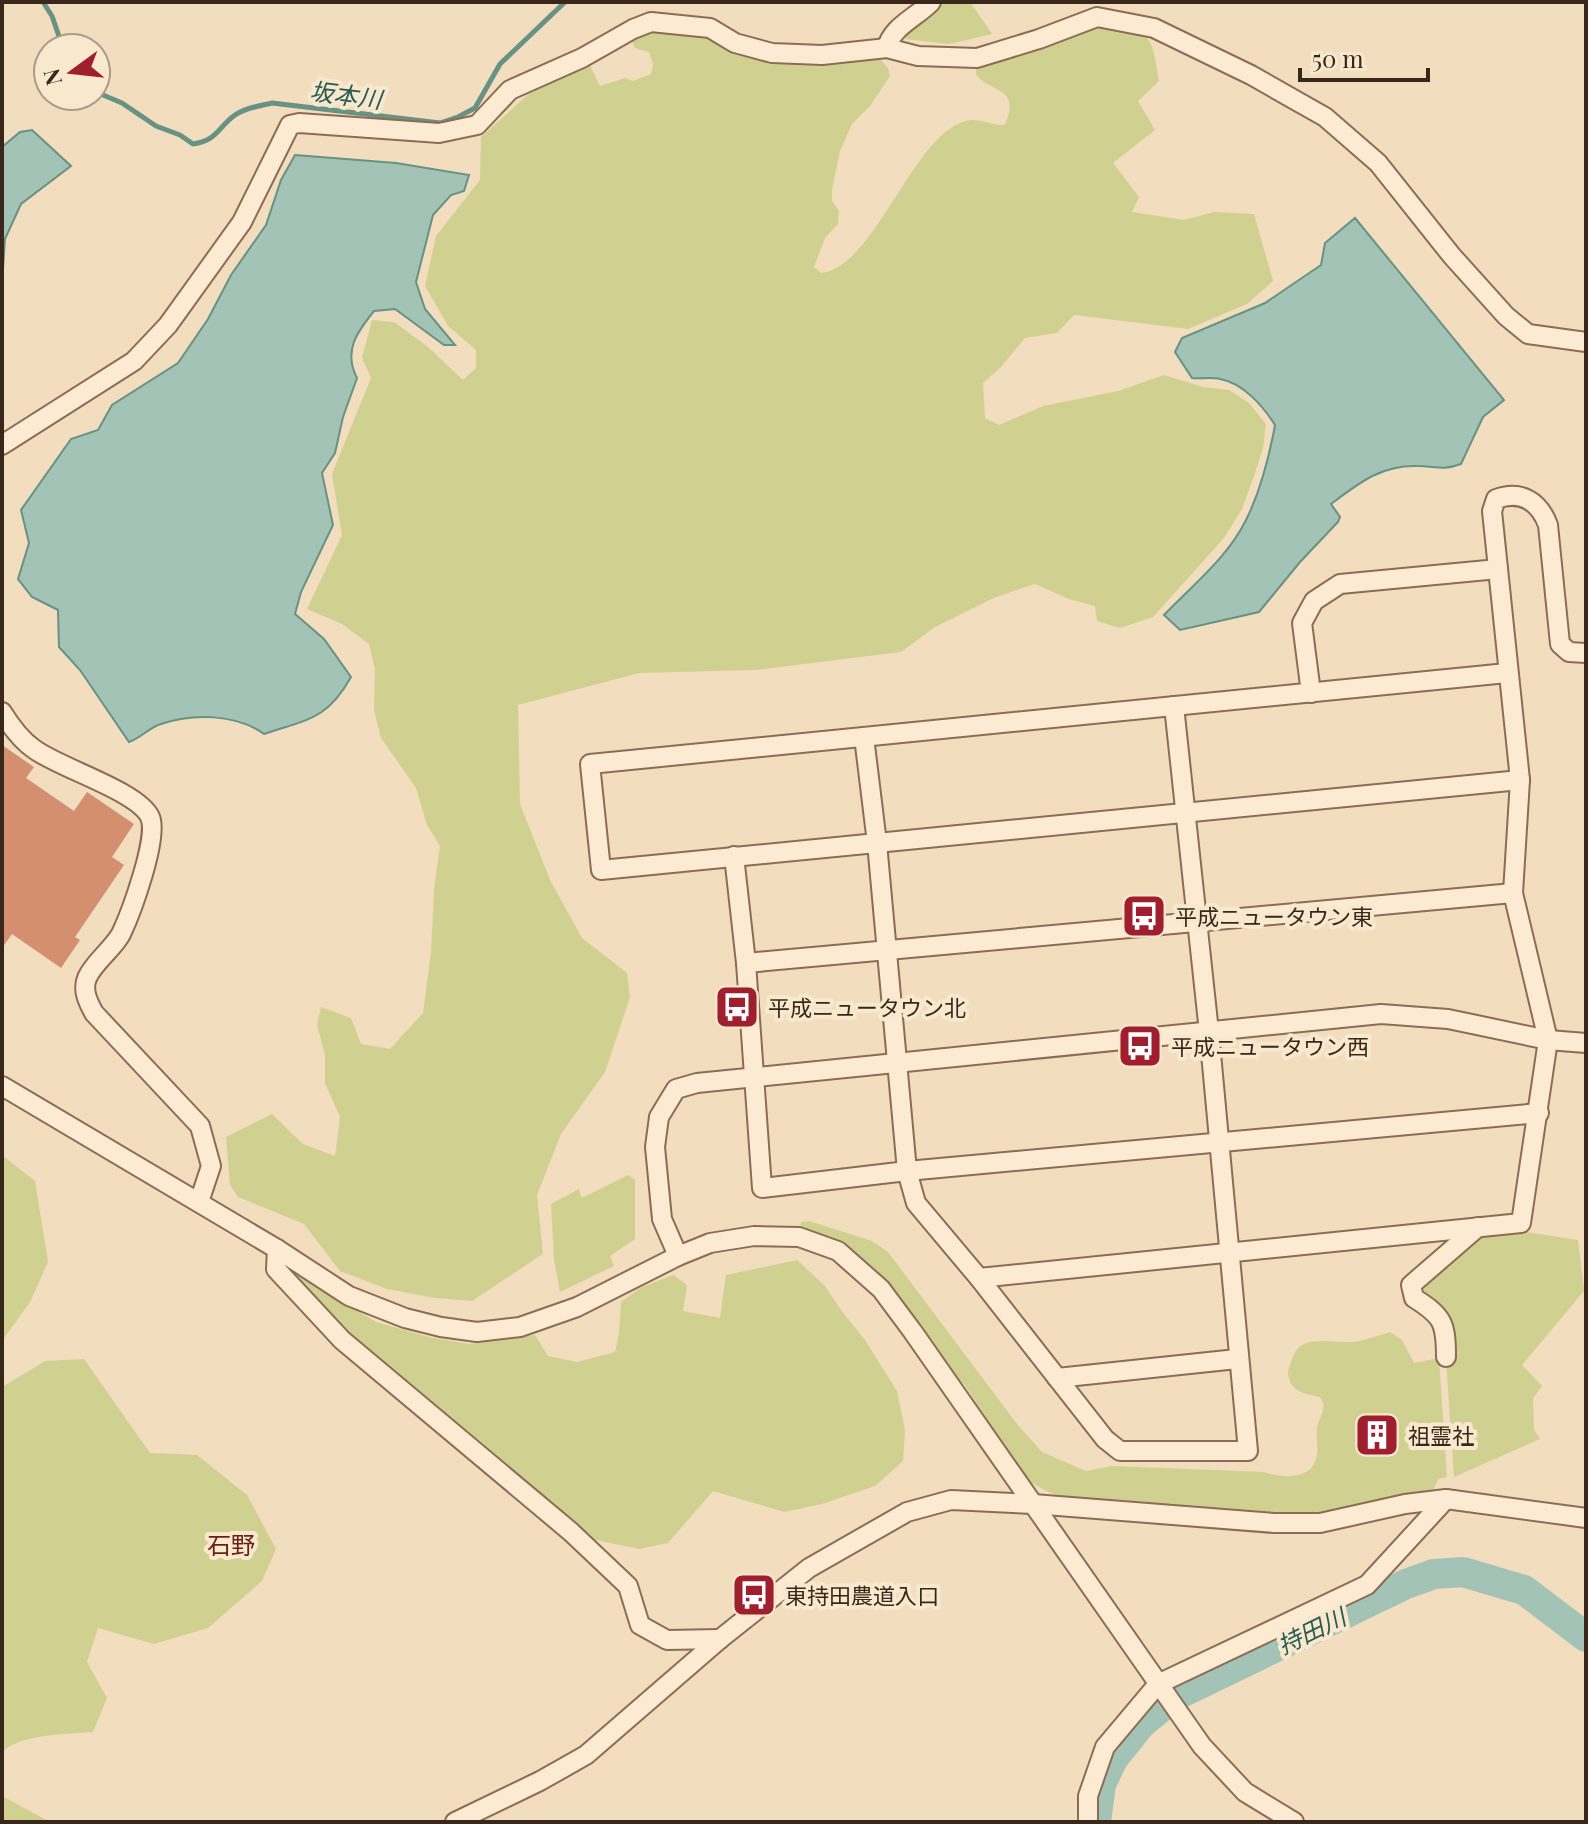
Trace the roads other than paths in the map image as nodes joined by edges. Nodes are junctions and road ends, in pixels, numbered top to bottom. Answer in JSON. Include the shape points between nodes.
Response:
{"nodes":[{"id":1,"x":931,"y":2,"type":"edge"},
{"id":2,"x":887,"y":48,"type":"junction"},
{"id":3,"x":1586,"y":342,"type":"edge"},
{"id":4,"x":2,"y":445,"type":"edge"},
{"id":5,"x":1498,"y":569,"type":"junction"},
{"id":6,"x":1586,"y":653,"type":"edge"},
{"id":7,"x":1507,"y":673,"type":"junction"},
{"id":8,"x":1311,"y":693,"type":"junction"},
{"id":9,"x":1174,"y":706,"type":"junction"},
{"id":10,"x":2,"y":712,"type":"edge"},
{"id":11,"x":864,"y":737,"type":"junction"},
{"id":12,"x":1520,"y":780,"type":"junction"},
{"id":13,"x":1185,"y":813,"type":"junction"},
{"id":14,"x":877,"y":843,"type":"junction"},
{"id":15,"x":734,"y":856,"type":"junction"},
{"id":16,"x":1513,"y":893,"type":"junction"},
{"id":17,"x":1196,"y":922,"type":"junction"},
{"id":18,"x":886,"y":948,"type":"junction"},
{"id":19,"x":746,"y":963,"type":"junction"},
{"id":20,"x":1209,"y":1032,"type":"junction"},
{"id":21,"x":1548,"y":1040,"type":"junction"},
{"id":22,"x":1586,"y":1043,"type":"edge"},
{"id":23,"x":898,"y":1064,"type":"junction"},
{"id":24,"x":753,"y":1078,"type":"junction"},
{"id":25,"x":2,"y":1086,"type":"edge"},
{"id":26,"x":1539,"y":1113,"type":"junction"},
{"id":27,"x":1218,"y":1143,"type":"junction"},
{"id":28,"x":907,"y":1171,"type":"junction"},
{"id":29,"x":199,"y":1202,"type":"junction"},
{"id":30,"x":1478,"y":1227,"type":"junction"},
{"id":31,"x":277,"y":1249,"type":"junction"},
{"id":32,"x":1229,"y":1251,"type":"junction"},
{"id":33,"x":678,"y":1256,"type":"junction"},
{"id":34,"x":979,"y":1278,"type":"junction"},
{"id":35,"x":1446,"y":1357,"type":"dead end"},
{"id":36,"x":1237,"y":1359,"type":"junction"},
{"id":37,"x":1057,"y":1378,"type":"junction"},
{"id":38,"x":1446,"y":1499,"type":"junction"},
{"id":39,"x":1033,"y":1504,"type":"junction"},
{"id":40,"x":1586,"y":1518,"type":"edge"},
{"id":41,"x":720,"y":1639,"type":"junction"},
{"id":42,"x":1160,"y":1688,"type":"junction"},
{"id":43,"x":455,"y":1822,"type":"edge"},
{"id":44,"x":1088,"y":1822,"type":"edge"},
{"id":45,"x":1294,"y":1822,"type":"edge"}],
"edges":[{"from":1,"to":2,"type":"street","via":[[896,30]]},
{"from":2,"to":3,"type":"street","via":[[918,56],[977,58],[1097,17],[1154,28],[1325,117],[1378,163],[1506,316],[1528,334]]},
{"from":2,"to":4,"type":"street","via":[[822,55],[772,53],[735,43],[710,28],[651,22],[510,90],[477,125],[439,133],[294,123],[285,131],[242,222],[168,325],[134,361]]},
{"from":5,"to":6,"type":"street","via":[[1493,503],[1502,497],[1526,497],[1548,525],[1560,644],[1569,652]]},
{"from":5,"to":7,"type":"street"},
{"from":5,"to":8,"type":"street","via":[[1340,584],[1314,601],[1302,623]]},
{"from":7,"to":8,"type":"street"},
{"from":7,"to":12,"type":"street"},
{"from":8,"to":9,"type":"street"},
{"from":9,"to":11,"type":"street"},
{"from":9,"to":13,"type":"street"},
{"from":10,"to":29,"type":"street","via":[[34,749],[127,797],[149,815],[153,833],[148,858],[120,935],[86,979],[86,997],[94,1013],[200,1126],[211,1166]]},
{"from":11,"to":14,"type":"street"},
{"from":11,"to":15,"type":"street","via":[[590,764],[601,870]]},
{"from":12,"to":13,"type":"street"},
{"from":12,"to":16,"type":"street"},
{"from":13,"to":14,"type":"street"},
{"from":13,"to":17,"type":"street"},
{"from":14,"to":15,"type":"street"},
{"from":14,"to":18,"type":"street"},
{"from":15,"to":19,"type":"street"},
{"from":16,"to":17,"type":"street"},
{"from":16,"to":21,"type":"street"},
{"from":17,"to":18,"type":"street"},
{"from":17,"to":20,"type":"street"},
{"from":18,"to":19,"type":"street"},
{"from":18,"to":23,"type":"street"},
{"from":19,"to":24,"type":"street"},
{"from":20,"to":21,"type":"street","via":[[1381,1014],[1448,1019]]},
{"from":20,"to":23,"type":"street"},
{"from":20,"to":27,"type":"street"},
{"from":21,"to":22,"type":"street"},
{"from":21,"to":26,"type":"street"},
{"from":23,"to":24,"type":"street"},
{"from":23,"to":28,"type":"street"},
{"from":24,"to":28,"type":"street","via":[[762,1188]]},
{"from":24,"to":33,"type":"street","via":[[676,1089],[659,1117],[655,1147],[662,1219]]},
{"from":25,"to":29,"type":"street"},
{"from":26,"to":27,"type":"street"},
{"from":26,"to":30,"type":"street","via":[[1521,1223]]},
{"from":27,"to":28,"type":"street"},
{"from":27,"to":32,"type":"street"},
{"from":28,"to":34,"type":"street","via":[[916,1203]]},
{"from":29,"to":31,"type":"street"},
{"from":30,"to":32,"type":"street"},
{"from":30,"to":35,"type":"street","via":[[1411,1285],[1414,1298],[1431,1307],[1446,1327]]},
{"from":31,"to":33,"type":"street","via":[[349,1296],[405,1318],[477,1332],[520,1327],[577,1307]]},
{"from":31,"to":41,"type":"street","via":[[276,1269],[342,1340],[628,1586],[640,1625],[667,1640]]},
{"from":32,"to":34,"type":"street"},
{"from":32,"to":36,"type":"street"},
{"from":33,"to":39,"type":"street","via":[[710,1243],[754,1236],[799,1237],[838,1251],[881,1289]]},
{"from":34,"to":37,"type":"street"},
{"from":36,"to":37,"type":"street"},
{"from":36,"to":37,"type":"street","via":[[1248,1451],[1120,1451]]},
{"from":38,"to":39,"type":"street","via":[[1320,1523]]},
{"from":38,"to":40,"type":"street"},
{"from":38,"to":42,"type":"street","via":[[1367,1585]]},
{"from":39,"to":41,"type":"street","via":[[951,1500],[907,1512],[809,1568]]},
{"from":39,"to":42,"type":"street"},
{"from":41,"to":43,"type":"street","via":[[586,1755]]},
{"from":42,"to":44,"type":"street","via":[[1105,1747],[1088,1796]]},
{"from":42,"to":45,"type":"street","via":[[1202,1746],[1245,1792]]}]}
